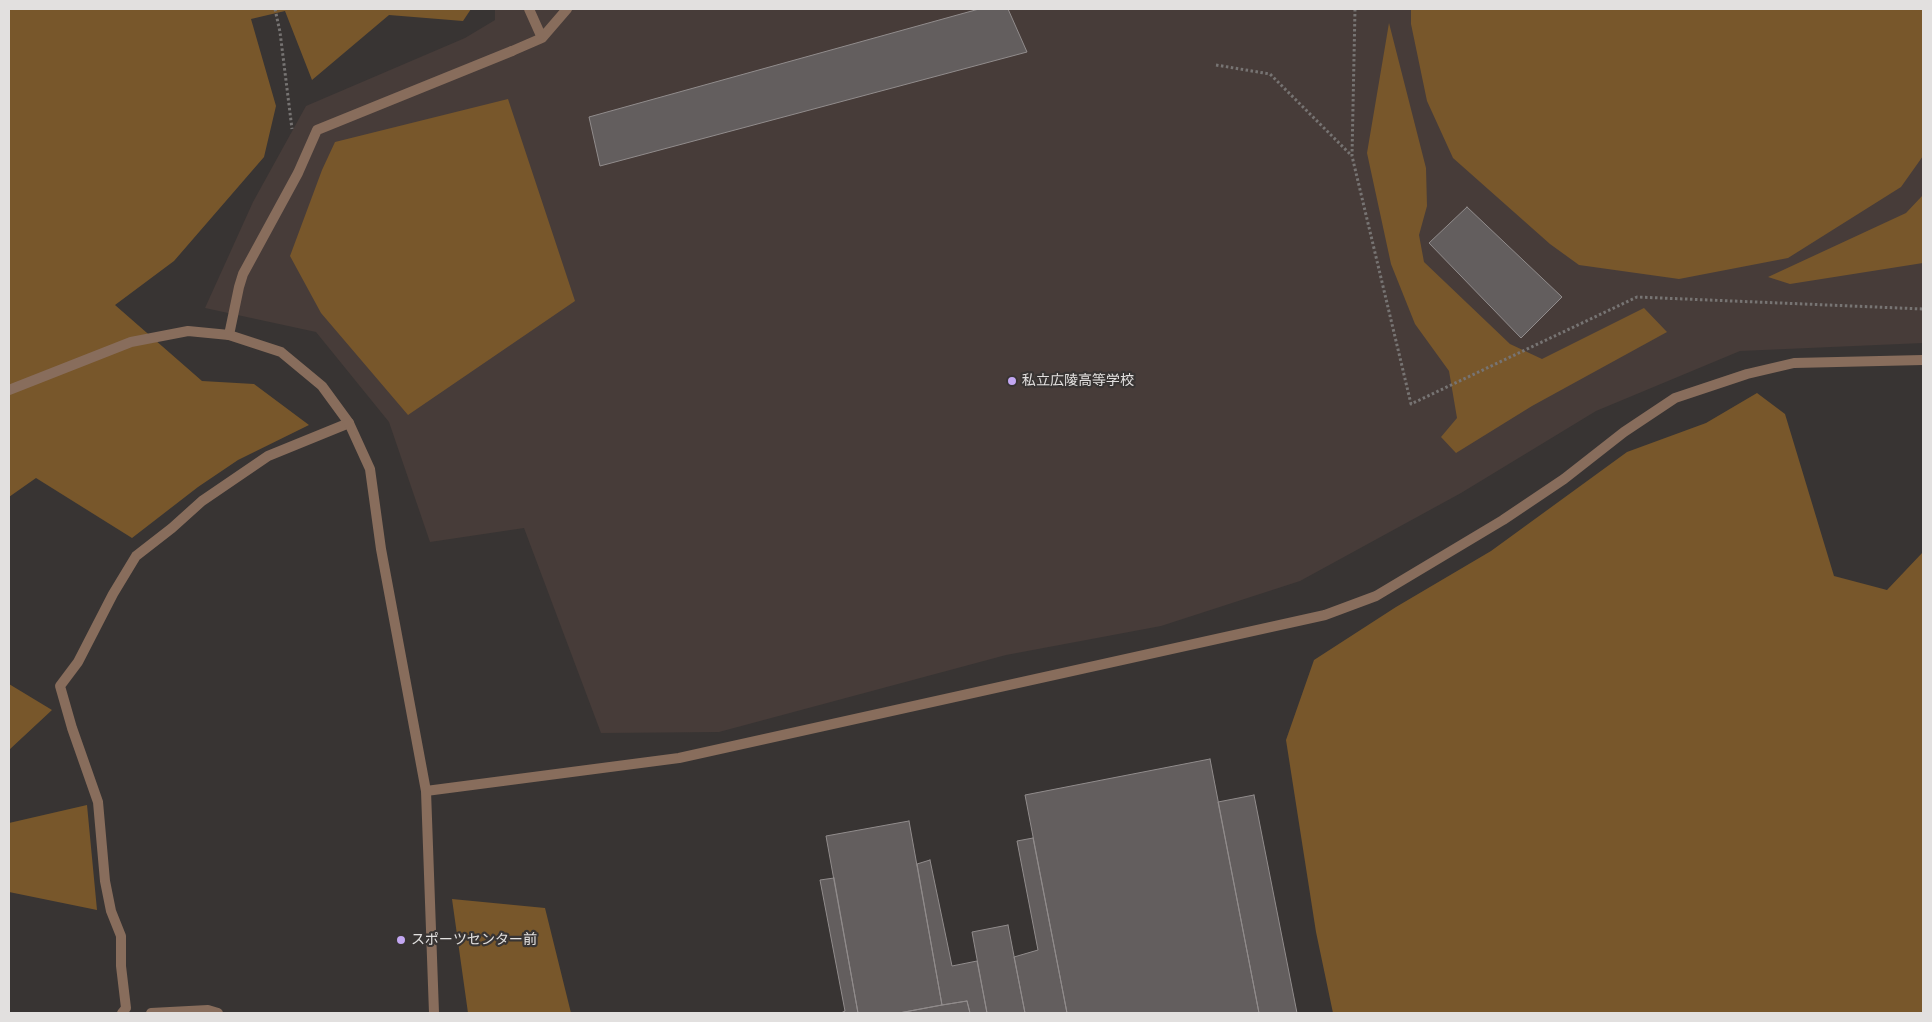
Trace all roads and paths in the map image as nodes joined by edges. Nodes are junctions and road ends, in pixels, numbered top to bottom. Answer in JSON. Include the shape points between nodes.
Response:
{"nodes":[{"id":1,"x":275,"y":9,"type":"edge"},
{"id":2,"x":529,"y":9,"type":"edge"},
{"id":3,"x":567,"y":9,"type":"edge"},
{"id":4,"x":1355,"y":9,"type":"edge"},
{"id":5,"x":542,"y":38,"type":"junction"},
{"id":6,"x":1216,"y":65,"type":"dead end"},
{"id":7,"x":293,"y":136,"type":"dead end"},
{"id":8,"x":1352,"y":156,"type":"junction"},
{"id":9,"x":1923,"y":309,"type":"edge"},
{"id":10,"x":229,"y":335,"type":"junction"},
{"id":11,"x":1923,"y":360,"type":"edge"},
{"id":12,"x":9,"y":390,"type":"edge"},
{"id":13,"x":349,"y":424,"type":"junction"},
{"id":14,"x":426,"y":791,"type":"junction"},
{"id":15,"x":122,"y":1013,"type":"edge"},
{"id":16,"x":151,"y":1013,"type":"edge"},
{"id":17,"x":218,"y":1013,"type":"edge"},
{"id":18,"x":434,"y":1013,"type":"edge"}],
"edges":[{"from":1,"to":7,"type":"path"},
{"from":2,"to":5,"type":"street"},
{"from":3,"to":5,"type":"street"},
{"from":4,"to":8,"type":"path"},
{"from":5,"to":10,"type":"street","via":[[316,130],[298,173],[243,274]]},
{"from":6,"to":8,"type":"path","via":[[1270,74]]},
{"from":8,"to":9,"type":"path","via":[[1411,404],[1637,297]]},
{"from":10,"to":12,"type":"street","via":[[188,331],[131,342]]},
{"from":10,"to":13,"type":"street","via":[[281,352],[322,386]]},
{"from":11,"to":14,"type":"street","via":[[1794,363],[1747,374],[1675,398],[1503,520],[1376,596],[1325,615],[679,758]]},
{"from":13,"to":14,"type":"street","via":[[370,469],[381,548]]},
{"from":13,"to":15,"type":"street","via":[[268,456],[202,501],[136,556],[78,662],[60,686],[98,802],[105,881],[111,911],[121,936],[126,1008]]},
{"from":14,"to":18,"type":"street"},
{"from":16,"to":17,"type":"street","via":[[208,1010]]}]}
